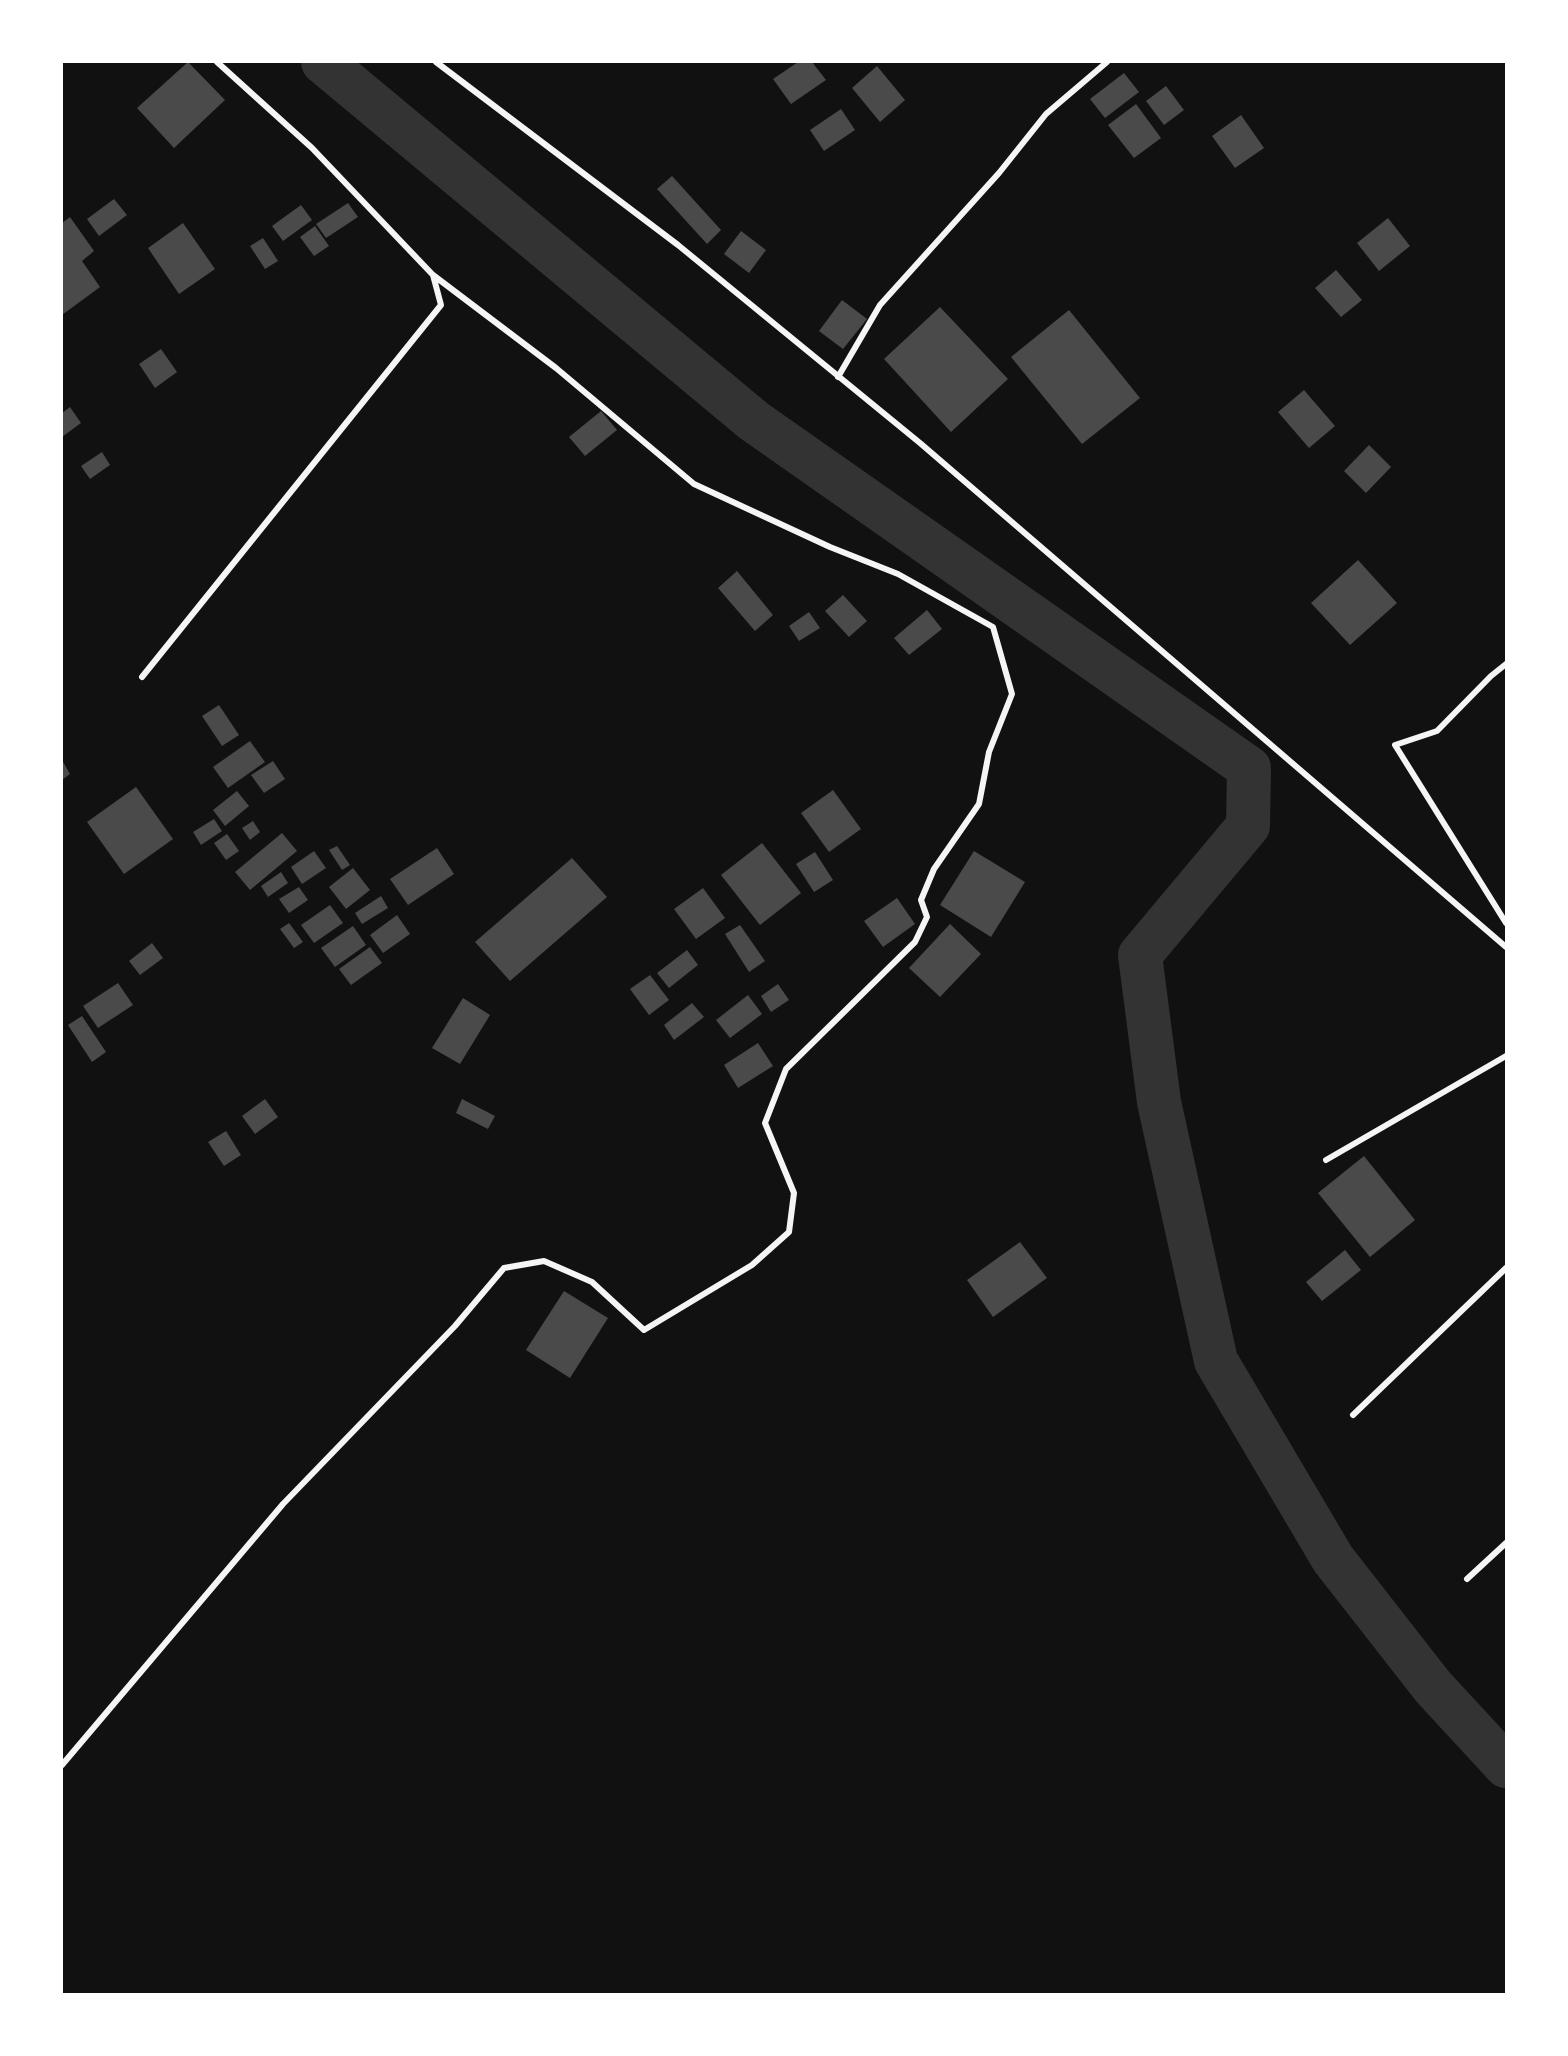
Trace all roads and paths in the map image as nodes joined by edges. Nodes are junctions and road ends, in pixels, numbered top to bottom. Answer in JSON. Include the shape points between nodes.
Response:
{"nodes":[{"id":1,"x":217,"y":62,"type":"edge"},
{"id":2,"x":435,"y":62,"type":"edge"},
{"id":3,"x":1107,"y":62,"type":"edge"},
{"id":4,"x":433,"y":275,"type":"junction"},
{"id":5,"x":838,"y":377,"type":"junction"},
{"id":6,"x":1506,"y":664,"type":"edge"},
{"id":7,"x":142,"y":677,"type":"dead end"},
{"id":8,"x":1506,"y":923,"type":"edge"},
{"id":9,"x":1506,"y":947,"type":"edge"},
{"id":10,"x":1506,"y":1056,"type":"edge"},
{"id":11,"x":1326,"y":1160,"type":"dead end"},
{"id":12,"x":1506,"y":1268,"type":"edge"},
{"id":13,"x":1353,"y":1415,"type":"dead end"},
{"id":14,"x":1506,"y":1543,"type":"edge"},
{"id":15,"x":1467,"y":1579,"type":"dead end"},
{"id":16,"x":62,"y":1765,"type":"edge"}],
"edges":[{"from":1,"to":4,"type":"street","via":[[312,148]]},
{"from":2,"to":5,"type":"street","via":[[678,245]]},
{"from":3,"to":5,"type":"street","via":[[1046,114],[999,173],[880,304]]},
{"from":4,"to":7,"type":"street","via":[[441,305]]},
{"from":4,"to":16,"type":"street","via":[[556,368],[694,484],[898,574],[993,627],[1012,694],[989,752],[979,804],[934,869],[921,900],[927,917],[915,942],[786,1069],[765,1123],[794,1193],[789,1232],[752,1265],[644,1330],[592,1282],[544,1261],[504,1268],[455,1326],[283,1504]]},
{"from":5,"to":9,"type":"street"},
{"from":6,"to":8,"type":"street","via":[[1437,731],[1395,745]]},
{"from":10,"to":11,"type":"street"},
{"from":12,"to":13,"type":"street"},
{"from":14,"to":15,"type":"street"}]}
